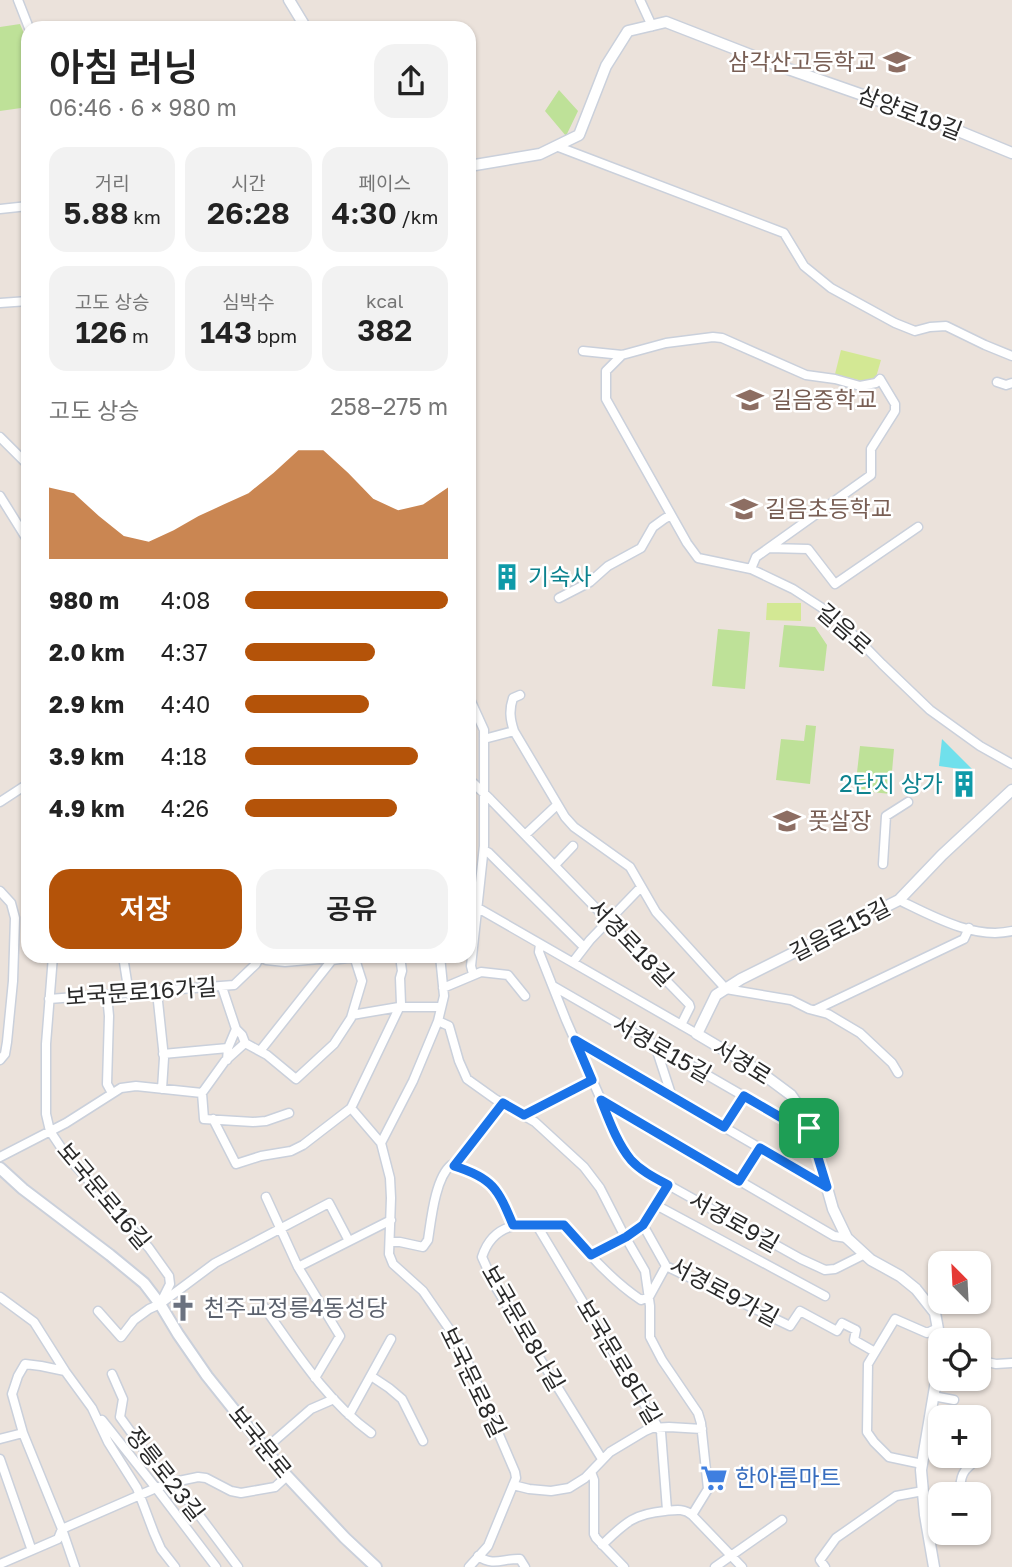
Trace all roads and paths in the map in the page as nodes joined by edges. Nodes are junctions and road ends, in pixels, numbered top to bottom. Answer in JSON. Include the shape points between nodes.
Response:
{"nodes":[{"id":1,"x":18,"y":0,"type":"edge"},
{"id":2,"x":289,"y":0,"type":"edge"},
{"id":3,"x":640,"y":0,"type":"edge"},
{"id":4,"x":26,"y":21,"type":"edge"},
{"id":5,"x":302,"y":21,"type":"edge"},
{"id":6,"x":652,"y":26,"type":"junction"},
{"id":7,"x":556,"y":146,"type":"junction"},
{"id":8,"x":1012,"y":153,"type":"edge"},
{"id":9,"x":476,"y":165,"type":"edge"},
{"id":10,"x":21,"y":207,"type":"edge"},
{"id":11,"x":0,"y":209,"type":"edge"},
{"id":12,"x":21,"y":302,"type":"edge"},
{"id":13,"x":0,"y":303,"type":"edge"},
{"id":14,"x":583,"y":351,"type":"dead end"},
{"id":15,"x":622,"y":355,"type":"junction"},
{"id":16,"x":1012,"y":356,"type":"edge"},
{"id":17,"x":997,"y":382,"type":"dead end"},
{"id":18,"x":1012,"y":383,"type":"edge"},
{"id":19,"x":0,"y":438,"type":"edge"},
{"id":20,"x":21,"y":458,"type":"edge"},
{"id":21,"x":0,"y":496,"type":"edge"},
{"id":22,"x":671,"y":515,"type":"junction"},
{"id":23,"x":918,"y":527,"type":"dead end"},
{"id":24,"x":21,"y":530,"type":"edge"},
{"id":25,"x":769,"y":548,"type":"junction"},
{"id":26,"x":751,"y":569,"type":"junction"},
{"id":27,"x":559,"y":598,"type":"dead end"},
{"id":28,"x":520,"y":695,"type":"dead end"},
{"id":29,"x":476,"y":711,"type":"edge"},
{"id":30,"x":514,"y":731,"type":"junction"},
{"id":31,"x":484,"y":739,"type":"junction"},
{"id":32,"x":1012,"y":764,"type":"edge"},
{"id":33,"x":476,"y":786,"type":"edge"},
{"id":34,"x":21,"y":790,"type":"edge"},
{"id":35,"x":1012,"y":790,"type":"edge"},
{"id":36,"x":484,"y":793,"type":"junction"},
{"id":37,"x":0,"y":802,"type":"edge"},
{"id":38,"x":908,"y":802,"type":"dead end"},
{"id":39,"x":557,"y":805,"type":"junction"},
{"id":40,"x":525,"y":835,"type":"junction"},
{"id":41,"x":573,"y":846,"type":"dead end"},
{"id":42,"x":484,"y":850,"type":"junction"},
{"id":43,"x":883,"y":864,"type":"dead end"},
{"id":44,"x":555,"y":865,"type":"junction"},
{"id":45,"x":641,"y":887,"type":"junction"},
{"id":46,"x":0,"y":891,"type":"edge"},
{"id":47,"x":899,"y":900,"type":"junction"},
{"id":48,"x":478,"y":908,"type":"junction"},
{"id":49,"x":609,"y":920,"type":"junction"},
{"id":50,"x":476,"y":925,"type":"edge"},
{"id":51,"x":970,"y":929,"type":"junction"},
{"id":52,"x":1012,"y":931,"type":"edge"},
{"id":53,"x":540,"y":944,"type":"junction"},
{"id":54,"x":584,"y":947,"type":"junction"},
{"id":55,"x":573,"y":962,"type":"junction"},
{"id":56,"x":52,"y":963,"type":"edge"},
{"id":57,"x":124,"y":963,"type":"edge"},
{"id":58,"x":257,"y":963,"type":"edge"},
{"id":59,"x":327,"y":963,"type":"edge"},
{"id":60,"x":357,"y":963,"type":"edge"},
{"id":61,"x":401,"y":963,"type":"edge"},
{"id":62,"x":441,"y":963,"type":"edge"},
{"id":63,"x":471,"y":963,"type":"edge"},
{"id":64,"x":473,"y":974,"type":"junction"},
{"id":65,"x":552,"y":986,"type":"junction"},
{"id":66,"x":222,"y":987,"type":"junction"},
{"id":67,"x":443,"y":988,"type":"junction"},
{"id":68,"x":726,"y":989,"type":"junction"},
{"id":69,"x":158,"y":992,"type":"junction"},
{"id":70,"x":129,"y":994,"type":"junction"},
{"id":71,"x":107,"y":995,"type":"junction"},
{"id":72,"x":525,"y":996,"type":"dead end"},
{"id":73,"x":49,"y":999,"type":"junction"},
{"id":74,"x":399,"y":1007,"type":"junction"},
{"id":75,"x":441,"y":1007,"type":"junction"},
{"id":76,"x":815,"y":1010,"type":"junction"},
{"id":77,"x":352,"y":1015,"type":"junction"},
{"id":78,"x":438,"y":1021,"type":"junction"},
{"id":79,"x":681,"y":1025,"type":"junction"},
{"id":80,"x":236,"y":1030,"type":"junction"},
{"id":81,"x":697,"y":1034,"type":"junction"},
{"id":82,"x":575,"y":1040,"type":"junction"},
{"id":83,"x":245,"y":1043,"type":"junction"},
{"id":84,"x":655,"y":1045,"type":"junction"},
{"id":85,"x":228,"y":1048,"type":"junction"},
{"id":86,"x":260,"y":1051,"type":"junction"},
{"id":87,"x":163,"y":1054,"type":"junction"},
{"id":88,"x":0,"y":1060,"type":"edge"},
{"id":89,"x":227,"y":1060,"type":"junction"},
{"id":90,"x":898,"y":1073,"type":"dead end"},
{"id":91,"x":592,"y":1080,"type":"junction"},
{"id":92,"x":162,"y":1089,"type":"junction"},
{"id":93,"x":112,"y":1093,"type":"junction"},
{"id":94,"x":202,"y":1093,"type":"junction"},
{"id":95,"x":744,"y":1096,"type":"junction"},
{"id":96,"x":672,"y":1097,"type":"junction"},
{"id":97,"x":601,"y":1100,"type":"junction"},
{"id":98,"x":503,"y":1103,"type":"junction"},
{"id":99,"x":351,"y":1108,"type":"junction"},
{"id":100,"x":289,"y":1113,"type":"dead end"},
{"id":101,"x":524,"y":1115,"type":"junction"},
{"id":102,"x":213,"y":1119,"type":"junction"},
{"id":103,"x":724,"y":1127,"type":"junction"},
{"id":104,"x":809,"y":1128,"type":"junction"},
{"id":105,"x":50,"y":1131,"type":"junction"},
{"id":106,"x":381,"y":1143,"type":"junction"},
{"id":107,"x":760,"y":1148,"type":"junction"},
{"id":108,"x":0,"y":1157,"type":"edge"},
{"id":109,"x":454,"y":1166,"type":"junction"},
{"id":110,"x":0,"y":1168,"type":"edge"},
{"id":111,"x":739,"y":1181,"type":"junction"},
{"id":112,"x":668,"y":1185,"type":"junction"},
{"id":113,"x":827,"y":1187,"type":"junction"},
{"id":114,"x":266,"y":1198,"type":"dead end"},
{"id":115,"x":656,"y":1205,"type":"junction"},
{"id":116,"x":391,"y":1220,"type":"junction"},
{"id":117,"x":536,"y":1224,"type":"junction"},
{"id":118,"x":513,"y":1225,"type":"junction"},
{"id":119,"x":643,"y":1225,"type":"junction"},
{"id":120,"x":281,"y":1228,"type":"junction"},
{"id":121,"x":626,"y":1237,"type":"junction"},
{"id":122,"x":847,"y":1238,"type":"junction"},
{"id":123,"x":349,"y":1241,"type":"junction"},
{"id":124,"x":390,"y":1242,"type":"junction"},
{"id":125,"x":865,"y":1254,"type":"junction"},
{"id":126,"x":591,"y":1255,"type":"junction"},
{"id":127,"x":666,"y":1266,"type":"junction"},
{"id":128,"x":299,"y":1267,"type":"junction"},
{"id":129,"x":825,"y":1296,"type":"dead end"},
{"id":130,"x":0,"y":1297,"type":"edge"},
{"id":131,"x":649,"y":1297,"type":"junction"},
{"id":132,"x":160,"y":1304,"type":"junction"},
{"id":133,"x":264,"y":1307,"type":"dead end"},
{"id":134,"x":97,"y":1311,"type":"dead end"},
{"id":135,"x":938,"y":1328,"type":"edge"},
{"id":136,"x":928,"y":1333,"type":"edge"},
{"id":137,"x":391,"y":1339,"type":"dead end"},
{"id":138,"x":875,"y":1352,"type":"junction"},
{"id":139,"x":991,"y":1363,"type":"edge"},
{"id":140,"x":1012,"y":1363,"type":"edge"},
{"id":141,"x":65,"y":1371,"type":"junction"},
{"id":142,"x":112,"y":1374,"type":"dead end"},
{"id":143,"x":371,"y":1376,"type":"junction"},
{"id":144,"x":315,"y":1378,"type":"junction"},
{"id":145,"x":934,"y":1391,"type":"edge"},
{"id":146,"x":933,"y":1396,"type":"junction"},
{"id":147,"x":334,"y":1399,"type":"junction"},
{"id":148,"x":954,"y":1400,"type":"dead end"},
{"id":149,"x":92,"y":1408,"type":"junction"},
{"id":150,"x":349,"y":1415,"type":"junction"},
{"id":151,"x":659,"y":1428,"type":"junction"},
{"id":152,"x":702,"y":1429,"type":"junction"},
{"id":153,"x":23,"y":1433,"type":"junction"},
{"id":154,"x":371,"y":1433,"type":"dead end"},
{"id":155,"x":0,"y":1439,"type":"edge"},
{"id":156,"x":423,"y":1441,"type":"dead end"},
{"id":157,"x":265,"y":1449,"type":"junction"},
{"id":158,"x":0,"y":1459,"type":"edge"},
{"id":159,"x":602,"y":1459,"type":"junction"},
{"id":160,"x":922,"y":1464,"type":"junction"},
{"id":161,"x":591,"y":1472,"type":"junction"},
{"id":162,"x":287,"y":1476,"type":"junction"},
{"id":163,"x":174,"y":1482,"type":"junction"},
{"id":164,"x":513,"y":1485,"type":"junction"},
{"id":165,"x":156,"y":1488,"type":"junction"},
{"id":166,"x":923,"y":1491,"type":"junction"},
{"id":167,"x":141,"y":1494,"type":"junction"},
{"id":168,"x":667,"y":1510,"type":"junction"},
{"id":169,"x":692,"y":1515,"type":"junction"},
{"id":170,"x":782,"y":1520,"type":"dead end"},
{"id":171,"x":928,"y":1528,"type":"edge"},
{"id":172,"x":62,"y":1529,"type":"junction"},
{"id":173,"x":603,"y":1545,"type":"junction"},
{"id":174,"x":931,"y":1545,"type":"edge"},
{"id":175,"x":31,"y":1548,"type":"dead end"},
{"id":176,"x":478,"y":1556,"type":"junction"},
{"id":177,"x":732,"y":1556,"type":"junction"},
{"id":178,"x":0,"y":1564,"type":"edge"},
{"id":179,"x":75,"y":1567,"type":"edge"},
{"id":180,"x":175,"y":1567,"type":"edge"},
{"id":181,"x":216,"y":1567,"type":"edge"},
{"id":182,"x":238,"y":1567,"type":"edge"},
{"id":183,"x":376,"y":1567,"type":"edge"},
{"id":184,"x":469,"y":1567,"type":"edge"},
{"id":185,"x":525,"y":1567,"type":"edge"},
{"id":186,"x":624,"y":1567,"type":"edge"},
{"id":187,"x":715,"y":1567,"type":"edge"},
{"id":188,"x":742,"y":1567,"type":"edge"},
{"id":189,"x":825,"y":1567,"type":"edge"},
{"id":190,"x":934,"y":1567,"type":"edge"}],
"edges":[{"from":1,"to":4,"type":"street"},
{"from":2,"to":5,"type":"street"},
{"from":3,"to":6,"type":"street"},
{"from":6,"to":7,"type":"street","via":[[628,31],[606,66],[579,135]]},
{"from":6,"to":8,"type":"street","name":"삼양로19길","via":[[666,22]]},
{"from":7,"to":9,"type":"street","via":[[540,154]]},
{"from":7,"to":16,"type":"street","via":[[784,233],[813,274],[895,323],[915,331],[946,326]]},
{"from":10,"to":11,"type":"street"},
{"from":12,"to":13,"type":"street"},
{"from":14,"to":15,"type":"street"},
{"from":15,"to":22,"type":"street","name":"길음로","via":[[606,371],[606,398]]},
{"from":15,"to":25,"type":"street","via":[[713,337],[806,375],[860,386],[880,379],[895,411],[871,449],[871,475]]},
{"from":17,"to":18,"type":"street"},
{"from":19,"to":20,"type":"street"},
{"from":21,"to":24,"type":"street"},
{"from":22,"to":26,"type":"street","name":"길음로","via":[[698,558]]},
{"from":22,"to":27,"type":"street","via":[[653,527],[641,548]]},
{"from":23,"to":25,"type":"street","via":[[835,584],[808,549]]},
{"from":25,"to":26,"type":"street","via":[[756,557]]},
{"from":26,"to":32,"type":"street","name":"길음로","via":[[836,617],[930,710],[979,747]]},
{"from":28,"to":30,"type":"street","via":[[510,707]]},
{"from":29,"to":31,"type":"street"},
{"from":30,"to":31,"type":"street"},
{"from":30,"to":39,"type":"street"},
{"from":31,"to":36,"type":"street"},
{"from":33,"to":36,"type":"street","name":"서경로18길"},
{"from":34,"to":37,"type":"street"},
{"from":35,"to":47,"type":"street","name":"길음로15길"},
{"from":36,"to":40,"type":"street","name":"서경로18길"},
{"from":36,"to":42,"type":"street"},
{"from":38,"to":43,"type":"street","via":[[886,816]]},
{"from":39,"to":40,"type":"street"},
{"from":39,"to":45,"type":"street","via":[[574,827],[630,867]]},
{"from":40,"to":44,"type":"street","name":"서경로18길"},
{"from":41,"to":44,"type":"street"},
{"from":42,"to":48,"type":"street"},
{"from":42,"to":54,"type":"street"},
{"from":44,"to":49,"type":"street","name":"서경로18길"},
{"from":45,"to":49,"type":"street"},
{"from":45,"to":68,"type":"street","via":[[656,912]]},
{"from":46,"to":88,"type":"street","via":[[15,918],[7,1042]]},
{"from":47,"to":51,"type":"street"},
{"from":47,"to":68,"type":"street","name":"길음로15길"},
{"from":48,"to":50,"type":"street"},
{"from":48,"to":53,"type":"street","name":"서경로"},
{"from":49,"to":54,"type":"street"},
{"from":49,"to":79,"type":"street","name":"서경로18길","via":[[689,1004]]},
{"from":51,"to":52,"type":"street","via":[[999,934]]},
{"from":51,"to":76,"type":"street","via":[[964,939]]},
{"from":53,"to":55,"type":"street","name":"서경로"},
{"from":53,"to":65,"type":"street","name":"서경로9길"},
{"from":54,"to":55,"type":"street"},
{"from":55,"to":79,"type":"street","name":"서경로"},
{"from":56,"to":73,"type":"street","name":"보국문로16길"},
{"from":57,"to":70,"type":"street"},
{"from":58,"to":66,"type":"street","name":"보국문로16가길","via":[[234,985]]},
{"from":59,"to":86,"type":"street"},
{"from":60,"to":77,"type":"street","via":[[362,981]]},
{"from":61,"to":74,"type":"street"},
{"from":62,"to":67,"type":"street"},
{"from":63,"to":64,"type":"street"},
{"from":64,"to":67,"type":"street"},
{"from":64,"to":72,"type":"street","via":[[508,975]]},
{"from":65,"to":82,"type":"street","name":"서경로9길"},
{"from":65,"to":84,"type":"street","name":"서경로15길"},
{"from":66,"to":69,"type":"street","name":"보국문로16가길"},
{"from":66,"to":80,"type":"street"},
{"from":67,"to":75,"type":"street"},
{"from":68,"to":76,"type":"street","via":[[791,1000]]},
{"from":68,"to":81,"type":"street","name":"길음로15길","via":[[716,995]]},
{"from":69,"to":70,"type":"street","name":"보국문로16가길"},
{"from":69,"to":87,"type":"street"},
{"from":70,"to":71,"type":"street","name":"보국문로16가길"},
{"from":71,"to":73,"type":"street","name":"보국문로16가길"},
{"from":71,"to":93,"type":"street","via":[[107,1084]]},
{"from":73,"to":105,"type":"street","name":"보국문로16길","via":[[46,1114]]},
{"from":74,"to":75,"type":"street"},
{"from":74,"to":77,"type":"street"},
{"from":74,"to":99,"type":"street"},
{"from":75,"to":78,"type":"street"},
{"from":76,"to":90,"type":"street","via":[[860,1033]]},
{"from":77,"to":86,"type":"street","via":[[334,1044],[296,1079]]},
{"from":78,"to":98,"type":"street","via":[[449,1026],[467,1079]]},
{"from":78,"to":106,"type":"street"},
{"from":79,"to":81,"type":"street","name":"서경로"},
{"from":80,"to":83,"type":"street"},
{"from":80,"to":85,"type":"street"},
{"from":81,"to":104,"type":"street","name":"서경로","via":[[791,1095]]},
{"from":82,"to":91,"type":"street","name":"서경로9길"},
{"from":82,"to":96,"type":"street"},
{"from":83,"to":86,"type":"street"},
{"from":83,"to":89,"type":"street"},
{"from":84,"to":95,"type":"street","name":"서경로15길"},
{"from":84,"to":96,"type":"street"},
{"from":85,"to":87,"type":"street"},
{"from":85,"to":89,"type":"street"},
{"from":87,"to":92,"type":"street"},
{"from":89,"to":94,"type":"street"},
{"from":91,"to":97,"type":"street","name":"서경로9길"},
{"from":91,"to":101,"type":"street"},
{"from":92,"to":93,"type":"street","via":[[136,1086]]},
{"from":92,"to":94,"type":"street"},
{"from":93,"to":105,"type":"street"},
{"from":94,"to":102,"type":"street","via":[[204,1119]]},
{"from":95,"to":103,"type":"street"},
{"from":95,"to":104,"type":"street","name":"서경로15길","via":[[799,1128]]},
{"from":96,"to":103,"type":"street"},
{"from":97,"to":111,"type":"street"},
{"from":97,"to":112,"type":"street","name":"서경로9길","via":[[632,1160]]},
{"from":98,"to":101,"type":"street"},
{"from":98,"to":109,"type":"street"},
{"from":99,"to":102,"type":"street","via":[[291,1151],[236,1164]]},
{"from":99,"to":106,"type":"street"},
{"from":100,"to":102,"type":"street","via":[[266,1121]]},
{"from":101,"to":121,"type":"street","via":[[584,1167]]},
{"from":103,"to":107,"type":"street"},
{"from":104,"to":113,"type":"street","name":"서경로"},
{"from":105,"to":108,"type":"street"},
{"from":105,"to":132,"type":"street","name":"보국문로16길","via":[[169,1276]]},
{"from":106,"to":116,"type":"street","name":"보국문로8길","via":[[390,1178]]},
{"from":107,"to":111,"type":"street"},
{"from":107,"to":113,"type":"street"},
{"from":109,"to":118,"type":"street","via":[[496,1189]]},
{"from":109,"to":124,"type":"street","via":[[446,1169],[438,1188],[423,1247]]},
{"from":110,"to":132,"type":"main road","name":"보국문로","via":[[144,1283]]},
{"from":111,"to":122,"type":"street","via":[[834,1236]]},
{"from":112,"to":115,"type":"street"},
{"from":112,"to":125,"type":"street","name":"서경로9길","via":[[825,1270]]},
{"from":113,"to":122,"type":"street","name":"서경로"},
{"from":114,"to":120,"type":"street"},
{"from":115,"to":119,"type":"street"},
{"from":115,"to":129,"type":"street","name":"서경로9가길"},
{"from":116,"to":123,"type":"street"},
{"from":116,"to":124,"type":"street","name":"보국문로8길"},
{"from":117,"to":118,"type":"street"},
{"from":117,"to":126,"type":"street","via":[[564,1225]]},
{"from":117,"to":151,"type":"street","name":"보국문로8다길"},
{"from":118,"to":159,"type":"street","name":"보국문로8나길","via":[[498,1232],[482,1257],[495,1286]]},
{"from":119,"to":121,"type":"street"},
{"from":119,"to":127,"type":"street","name":"서경로9가길"},
{"from":120,"to":123,"type":"street","via":[[329,1203]]},
{"from":120,"to":128,"type":"street"},
{"from":120,"to":132,"type":"street","via":[[215,1263]]},
{"from":121,"to":126,"type":"street"},
{"from":121,"to":131,"type":"street","via":[[645,1271]]},
{"from":122,"to":125,"type":"street","name":"서경로"},
{"from":123,"to":128,"type":"street"},
{"from":124,"to":164,"type":"street","name":"보국문로8길","via":[[393,1264],[432,1303],[470,1365],[515,1472]]},
{"from":125,"to":135,"type":"street","name":"서경로","via":[[916,1289],[935,1314]]},
{"from":126,"to":131,"type":"street","via":[[627,1290],[641,1300]]},
{"from":127,"to":131,"type":"street"},
{"from":127,"to":138,"type":"street","name":"서경로9가길","via":[[790,1326],[800,1311],[837,1331],[842,1323],[856,1330],[854,1340]]},
{"from":128,"to":144,"type":"street","via":[[340,1336]]},
{"from":130,"to":141,"type":"street","via":[[34,1322]]},
{"from":131,"to":152,"type":"street","via":[[650,1337],[698,1413]]},
{"from":132,"to":134,"type":"street","via":[[134,1320],[121,1337]]},
{"from":132,"to":157,"type":"main road","name":"보국문로","via":[[207,1376]]},
{"from":133,"to":144,"type":"street"},
{"from":136,"to":138,"type":"street","via":[[895,1319]]},
{"from":137,"to":143,"type":"street"},
{"from":138,"to":160,"type":"street","via":[[868,1364],[867,1432],[889,1457]]},
{"from":139,"to":140,"type":"street"},
{"from":141,"to":149,"type":"street"},
{"from":141,"to":153,"type":"street","via":[[25,1364],[12,1394]]},
{"from":142,"to":163,"type":"street","name":"정릉로23길","via":[[123,1399],[121,1416],[159,1471]]},
{"from":143,"to":150,"type":"street"},
{"from":143,"to":156,"type":"street","via":[[402,1399]]},
{"from":144,"to":147,"type":"street"},
{"from":145,"to":146,"type":"street"},
{"from":146,"to":148,"type":"street"},
{"from":146,"to":160,"type":"street"},
{"from":147,"to":150,"type":"street"},
{"from":147,"to":157,"type":"street","via":[[311,1409]]},
{"from":149,"to":165,"type":"street"},
{"from":149,"to":167,"type":"street"},
{"from":150,"to":154,"type":"street"},
{"from":151,"to":152,"type":"street"},
{"from":151,"to":159,"type":"street","via":[[645,1431]]},
{"from":151,"to":168,"type":"street","name":"보국문로8다길"},
{"from":152,"to":169,"type":"street","via":[[708,1489]]},
{"from":153,"to":155,"type":"street"},
{"from":153,"to":172,"type":"street"},
{"from":157,"to":162,"type":"main road","name":"보국문로"},
{"from":158,"to":175,"type":"street"},
{"from":159,"to":161,"type":"street"},
{"from":160,"to":166,"type":"street"},
{"from":161,"to":164,"type":"street","via":[[560,1490]]},
{"from":161,"to":173,"type":"street","via":[[594,1534]]},
{"from":162,"to":163,"type":"street","via":[[275,1487],[241,1493],[206,1478]]},
{"from":162,"to":183,"type":"main road","name":"보국문로"},
{"from":163,"to":165,"type":"street"},
{"from":163,"to":182,"type":"street","name":"정릉로23길"},
{"from":164,"to":176,"type":"street","via":[[488,1546]]},
{"from":165,"to":167,"type":"street"},
{"from":165,"to":181,"type":"street"},
{"from":166,"to":171,"type":"street"},
{"from":166,"to":189,"type":"street","via":[[895,1496],[836,1538],[820,1559]]},
{"from":167,"to":172,"type":"street"},
{"from":167,"to":180,"type":"street","via":[[154,1533]]},
{"from":168,"to":169,"type":"street"},
{"from":168,"to":173,"type":"street","via":[[632,1519]]},
{"from":169,"to":177,"type":"street"},
{"from":170,"to":177,"type":"street"},
{"from":172,"to":178,"type":"street","via":[[58,1539]]},
{"from":172,"to":179,"type":"street"},
{"from":173,"to":186,"type":"street"},
{"from":174,"to":190,"type":"street"},
{"from":176,"to":184,"type":"street"},
{"from":176,"to":185,"type":"street","via":[[495,1562],[520,1559]]},
{"from":177,"to":187,"type":"street"},
{"from":177,"to":188,"type":"street"}]}
